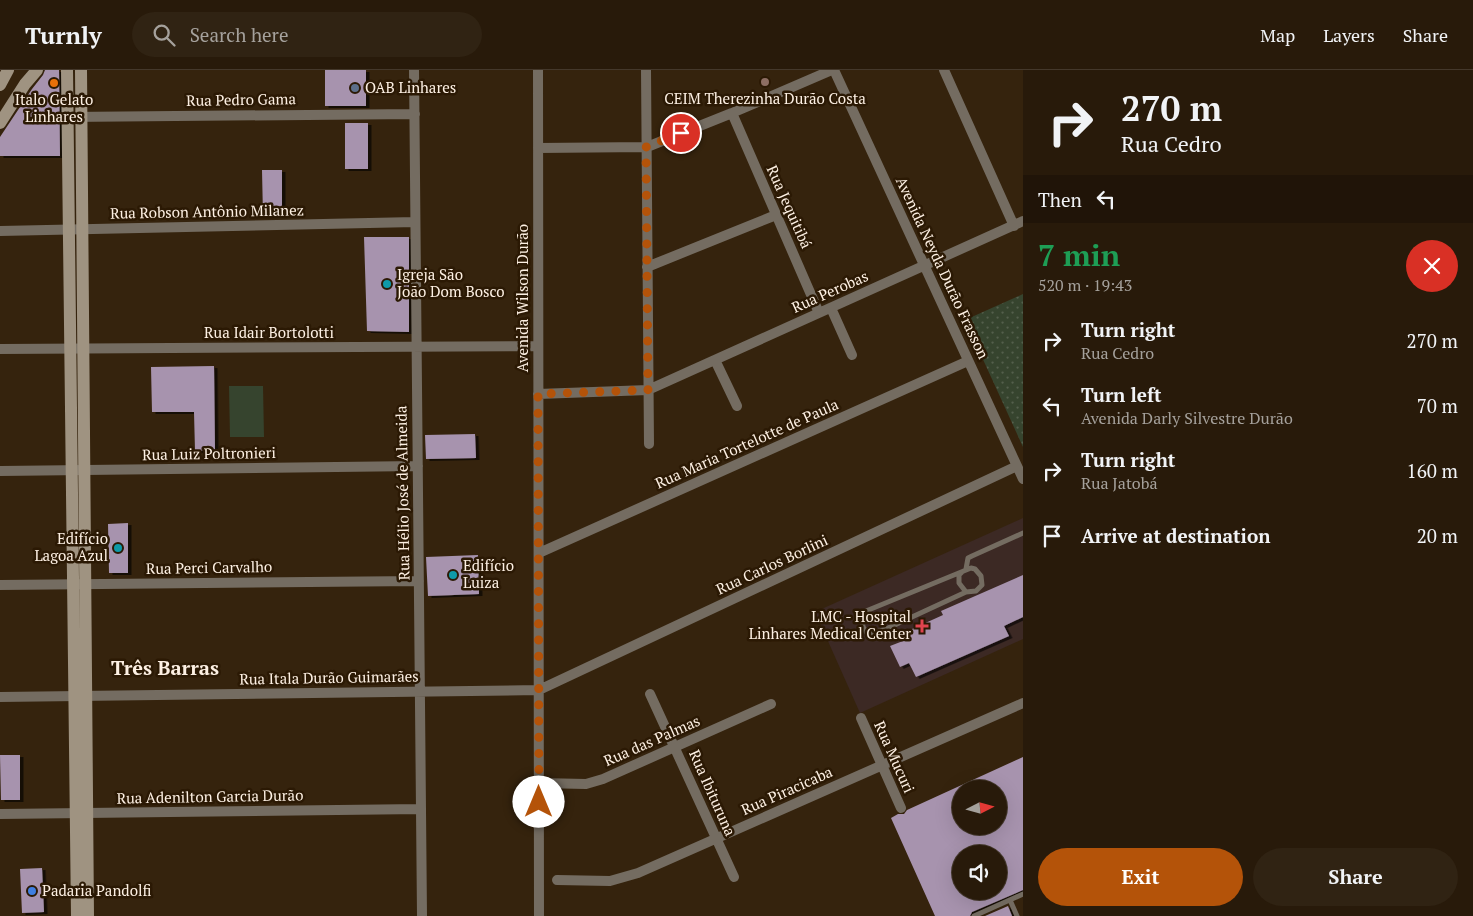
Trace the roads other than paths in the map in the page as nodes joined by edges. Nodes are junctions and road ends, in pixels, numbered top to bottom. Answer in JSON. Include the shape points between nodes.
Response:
{"nodes":[{"id":1,"x":8,"y":70,"type":"edge"},
{"id":2,"x":37,"y":70,"type":"edge"},
{"id":3,"x":67,"y":70,"type":"edge"},
{"id":4,"x":81,"y":70,"type":"edge"},
{"id":5,"x":414,"y":70,"type":"edge"},
{"id":6,"x":538,"y":70,"type":"edge"},
{"id":7,"x":646,"y":70,"type":"edge"},
{"id":8,"x":833,"y":70,"type":"edge"},
{"id":9,"x":944,"y":70,"type":"edge"},
{"id":10,"x":0,"y":85,"type":"edge"},
{"id":11,"x":732,"y":113,"type":"junction"},
{"id":12,"x":414,"y":114,"type":"junction"},
{"id":13,"x":75,"y":117,"type":"junction"},
{"id":14,"x":0,"y":123,"type":"edge"},
{"id":15,"x":646,"y":147,"type":"junction"},
{"id":16,"x":538,"y":148,"type":"junction"},
{"id":17,"x":776,"y":215,"type":"junction"},
{"id":18,"x":415,"y":222,"type":"junction"},
{"id":19,"x":1018,"y":223,"type":"edge"},
{"id":20,"x":76,"y":230,"type":"junction"},
{"id":21,"x":0,"y":231,"type":"edge"},
{"id":22,"x":924,"y":266,"type":"junction"},
{"id":23,"x":647,"y":267,"type":"junction"},
{"id":24,"x":831,"y":308,"type":"junction"},
{"id":25,"x":819,"y":313,"type":"junction"},
{"id":26,"x":538,"y":346,"type":"junction"},
{"id":27,"x":416,"y":347,"type":"junction"},
{"id":28,"x":0,"y":349,"type":"edge"},
{"id":29,"x":77,"y":349,"type":"junction"},
{"id":30,"x":852,"y":356,"type":"dead end"},
{"id":31,"x":715,"y":360,"type":"junction"},
{"id":32,"x":968,"y":361,"type":"junction"},
{"id":33,"x":648,"y":390,"type":"junction"},
{"id":34,"x":538,"y":394,"type":"junction"},
{"id":35,"x":737,"y":406,"type":"dead end"},
{"id":36,"x":649,"y":444,"type":"dead end"},
{"id":37,"x":418,"y":466,"type":"junction"},
{"id":38,"x":1017,"y":466,"type":"junction"},
{"id":39,"x":78,"y":470,"type":"junction"},
{"id":40,"x":0,"y":471,"type":"edge"},
{"id":41,"x":1023,"y":479,"type":"edge"},
{"id":42,"x":1023,"y":533,"type":"edge"},
{"id":43,"x":539,"y":554,"type":"junction"},
{"id":44,"x":964,"y":570,"type":"junction"},
{"id":45,"x":419,"y":581,"type":"junction"},
{"id":46,"x":0,"y":585,"type":"edge"},
{"id":47,"x":79,"y":585,"type":"junction"},
{"id":48,"x":966,"y":592,"type":"junction"},
{"id":49,"x":539,"y":690,"type":"junction"},
{"id":50,"x":420,"y":692,"type":"junction"},
{"id":51,"x":650,"y":694,"type":"dead end"},
{"id":52,"x":80,"y":696,"type":"junction"},
{"id":53,"x":0,"y":697,"type":"edge"},
{"id":54,"x":1023,"y":703,"type":"edge"},
{"id":55,"x":771,"y":704,"type":"dead end"},
{"id":56,"x":861,"y":718,"type":"dead end"},
{"id":57,"x":675,"y":748,"type":"junction"},
{"id":58,"x":882,"y":765,"type":"junction"},
{"id":59,"x":539,"y":783,"type":"junction"},
{"id":60,"x":901,"y":808,"type":"dead end"},
{"id":61,"x":421,"y":809,"type":"junction"},
{"id":62,"x":81,"y":813,"type":"junction"},
{"id":63,"x":0,"y":814,"type":"edge"},
{"id":64,"x":716,"y":838,"type":"junction"},
{"id":65,"x":734,"y":877,"type":"dead end"},
{"id":66,"x":558,"y":880,"type":"dead end"},
{"id":67,"x":1023,"y":894,"type":"edge"},
{"id":68,"x":1010,"y":900,"type":"junction"},
{"id":69,"x":986,"y":914,"type":"edge"},
{"id":70,"x":77,"y":916,"type":"edge"},
{"id":71,"x":88,"y":916,"type":"edge"},
{"id":72,"x":422,"y":916,"type":"edge"},
{"id":73,"x":540,"y":916,"type":"edge"},
{"id":74,"x":974,"y":916,"type":"edge"},
{"id":75,"x":1017,"y":916,"type":"edge"}],
"edges":[{"from":1,"to":10,"type":"main road"},
{"from":2,"to":14,"type":"main road"},
{"from":3,"to":13,"type":"main road"},
{"from":4,"to":13,"type":"main road"},
{"from":5,"to":12,"type":"street","name":"Rua Hélio José de Almeida"},
{"from":6,"to":16,"type":"street","name":"Avenida Wilson Durão"},
{"from":7,"to":15,"type":"street"},
{"from":8,"to":11,"type":"street"},
{"from":8,"to":22,"type":"street","name":"Avenida Neyda Durão Frasson"},
{"from":9,"to":19,"type":"street"},
{"from":11,"to":15,"type":"street"},
{"from":11,"to":17,"type":"street","name":"Rua Jequitibá"},
{"from":12,"to":13,"type":"street","name":"Rua Pedro Gama"},
{"from":12,"to":18,"type":"street","name":"Rua Hélio José de Almeida"},
{"from":13,"to":20,"type":"main road"},
{"from":15,"to":16,"type":"street"},
{"from":15,"to":23,"type":"street"},
{"from":16,"to":26,"type":"street","name":"Avenida Wilson Durão"},
{"from":17,"to":23,"type":"street"},
{"from":17,"to":25,"type":"street","name":"Rua Jequitibá"},
{"from":18,"to":20,"type":"street","name":"Rua Robson Antônio Milanez"},
{"from":18,"to":27,"type":"street","name":"Rua Hélio José de Almeida"},
{"from":19,"to":22,"type":"street","name":"Rua Perobas"},
{"from":20,"to":21,"type":"street","name":"Rua Robson Antônio Milanez"},
{"from":20,"to":29,"type":"main road"},
{"from":22,"to":24,"type":"street","name":"Rua Perobas"},
{"from":22,"to":32,"type":"street","name":"Avenida Neyda Durão Frasson"},
{"from":23,"to":33,"type":"street"},
{"from":24,"to":25,"type":"street","name":"Rua Perobas"},
{"from":24,"to":30,"type":"street"},
{"from":25,"to":31,"type":"street","name":"Rua Perobas"},
{"from":26,"to":27,"type":"street","name":"Rua Idair Bortolotti"},
{"from":26,"to":34,"type":"street","name":"Avenida Wilson Durão"},
{"from":27,"to":29,"type":"street","name":"Rua Idair Bortolotti"},
{"from":27,"to":37,"type":"street","name":"Rua Hélio José de Almeida"},
{"from":28,"to":29,"type":"street","name":"Rua Idair Bortolotti"},
{"from":29,"to":39,"type":"main road"},
{"from":31,"to":33,"type":"street","name":"Rua Perobas"},
{"from":31,"to":35,"type":"street"},
{"from":32,"to":38,"type":"street","name":"Avenida Neyda Durão Frasson"},
{"from":32,"to":43,"type":"street","name":"Rua Maria Tortelotte de Paula"},
{"from":33,"to":34,"type":"street"},
{"from":33,"to":36,"type":"street"},
{"from":34,"to":43,"type":"street","name":"Avenida Wilson Durão"},
{"from":37,"to":39,"type":"street","name":"Rua Luiz Poltronieri"},
{"from":37,"to":45,"type":"street","name":"Rua Hélio José de Almeida"},
{"from":38,"to":41,"type":"street","name":"Avenida Neyda Durão Frasson"},
{"from":38,"to":49,"type":"street","name":"Rua Carlos Borlini"},
{"from":39,"to":40,"type":"street","name":"Rua Luiz Poltronieri"},
{"from":39,"to":47,"type":"main road"},
{"from":42,"to":44,"type":"lane","via":[[968,558]]},
{"from":43,"to":49,"type":"street","name":"Avenida Wilson Durão"},
{"from":44,"to":48,"type":"lane","via":[[959,575],[959,583]]},
{"from":44,"to":48,"type":"lane","via":[[975,569],[982,581],[976,591]]},
{"from":44,"to":48,"type":"lane","via":[[866,611],[862,615],[864,627],[867,633],[886,629]]},
{"from":45,"to":47,"type":"street","name":"Rua Perci Carvalho"},
{"from":45,"to":50,"type":"street","name":"Rua Hélio José de Almeida"},
{"from":46,"to":47,"type":"street","name":"Rua Perci Carvalho"},
{"from":47,"to":52,"type":"main road"},
{"from":49,"to":50,"type":"street","name":"Rua Itala Durão Guimarães"},
{"from":49,"to":59,"type":"street","name":"Avenida Wilson Durão"},
{"from":50,"to":52,"type":"street","name":"Rua Itala Durão Guimarães"},
{"from":50,"to":61,"type":"street","name":"Rua Hélio José de Almeida"},
{"from":51,"to":57,"type":"street","name":"Rua Ibituruna"},
{"from":52,"to":53,"type":"street","name":"Rua Itala Durão Guimarães"},
{"from":52,"to":62,"type":"main road"},
{"from":54,"to":58,"type":"street","name":"Rua Piracicaba"},
{"from":55,"to":57,"type":"street","name":"Rua das Palmas"},
{"from":56,"to":58,"type":"street","name":"Rua Mucuri"},
{"from":57,"to":59,"type":"street","name":"Rua das Palmas","via":[[586,784]]},
{"from":57,"to":64,"type":"street","name":"Rua Ibituruna"},
{"from":58,"to":60,"type":"street","name":"Rua Mucuri"},
{"from":58,"to":64,"type":"street","name":"Rua Piracicaba"},
{"from":59,"to":73,"type":"street","name":"Avenida Wilson Durão"},
{"from":61,"to":62,"type":"street","name":"Rua Adenilton Garcia Durão"},
{"from":61,"to":72,"type":"street","name":"Rua Hélio José de Almeida"},
{"from":62,"to":63,"type":"street","name":"Rua Adenilton Garcia Durão"},
{"from":62,"to":70,"type":"main road"},
{"from":62,"to":71,"type":"main road"},
{"from":64,"to":65,"type":"street","name":"Rua Ibituruna"},
{"from":64,"to":66,"type":"street","name":"Rua Piracicaba","via":[[638,873],[610,881]]},
{"from":67,"to":68,"type":"lane"},
{"from":68,"to":69,"type":"lane"},
{"from":68,"to":75,"type":"lane"},
{"from":69,"to":74,"type":"lane"}]}
